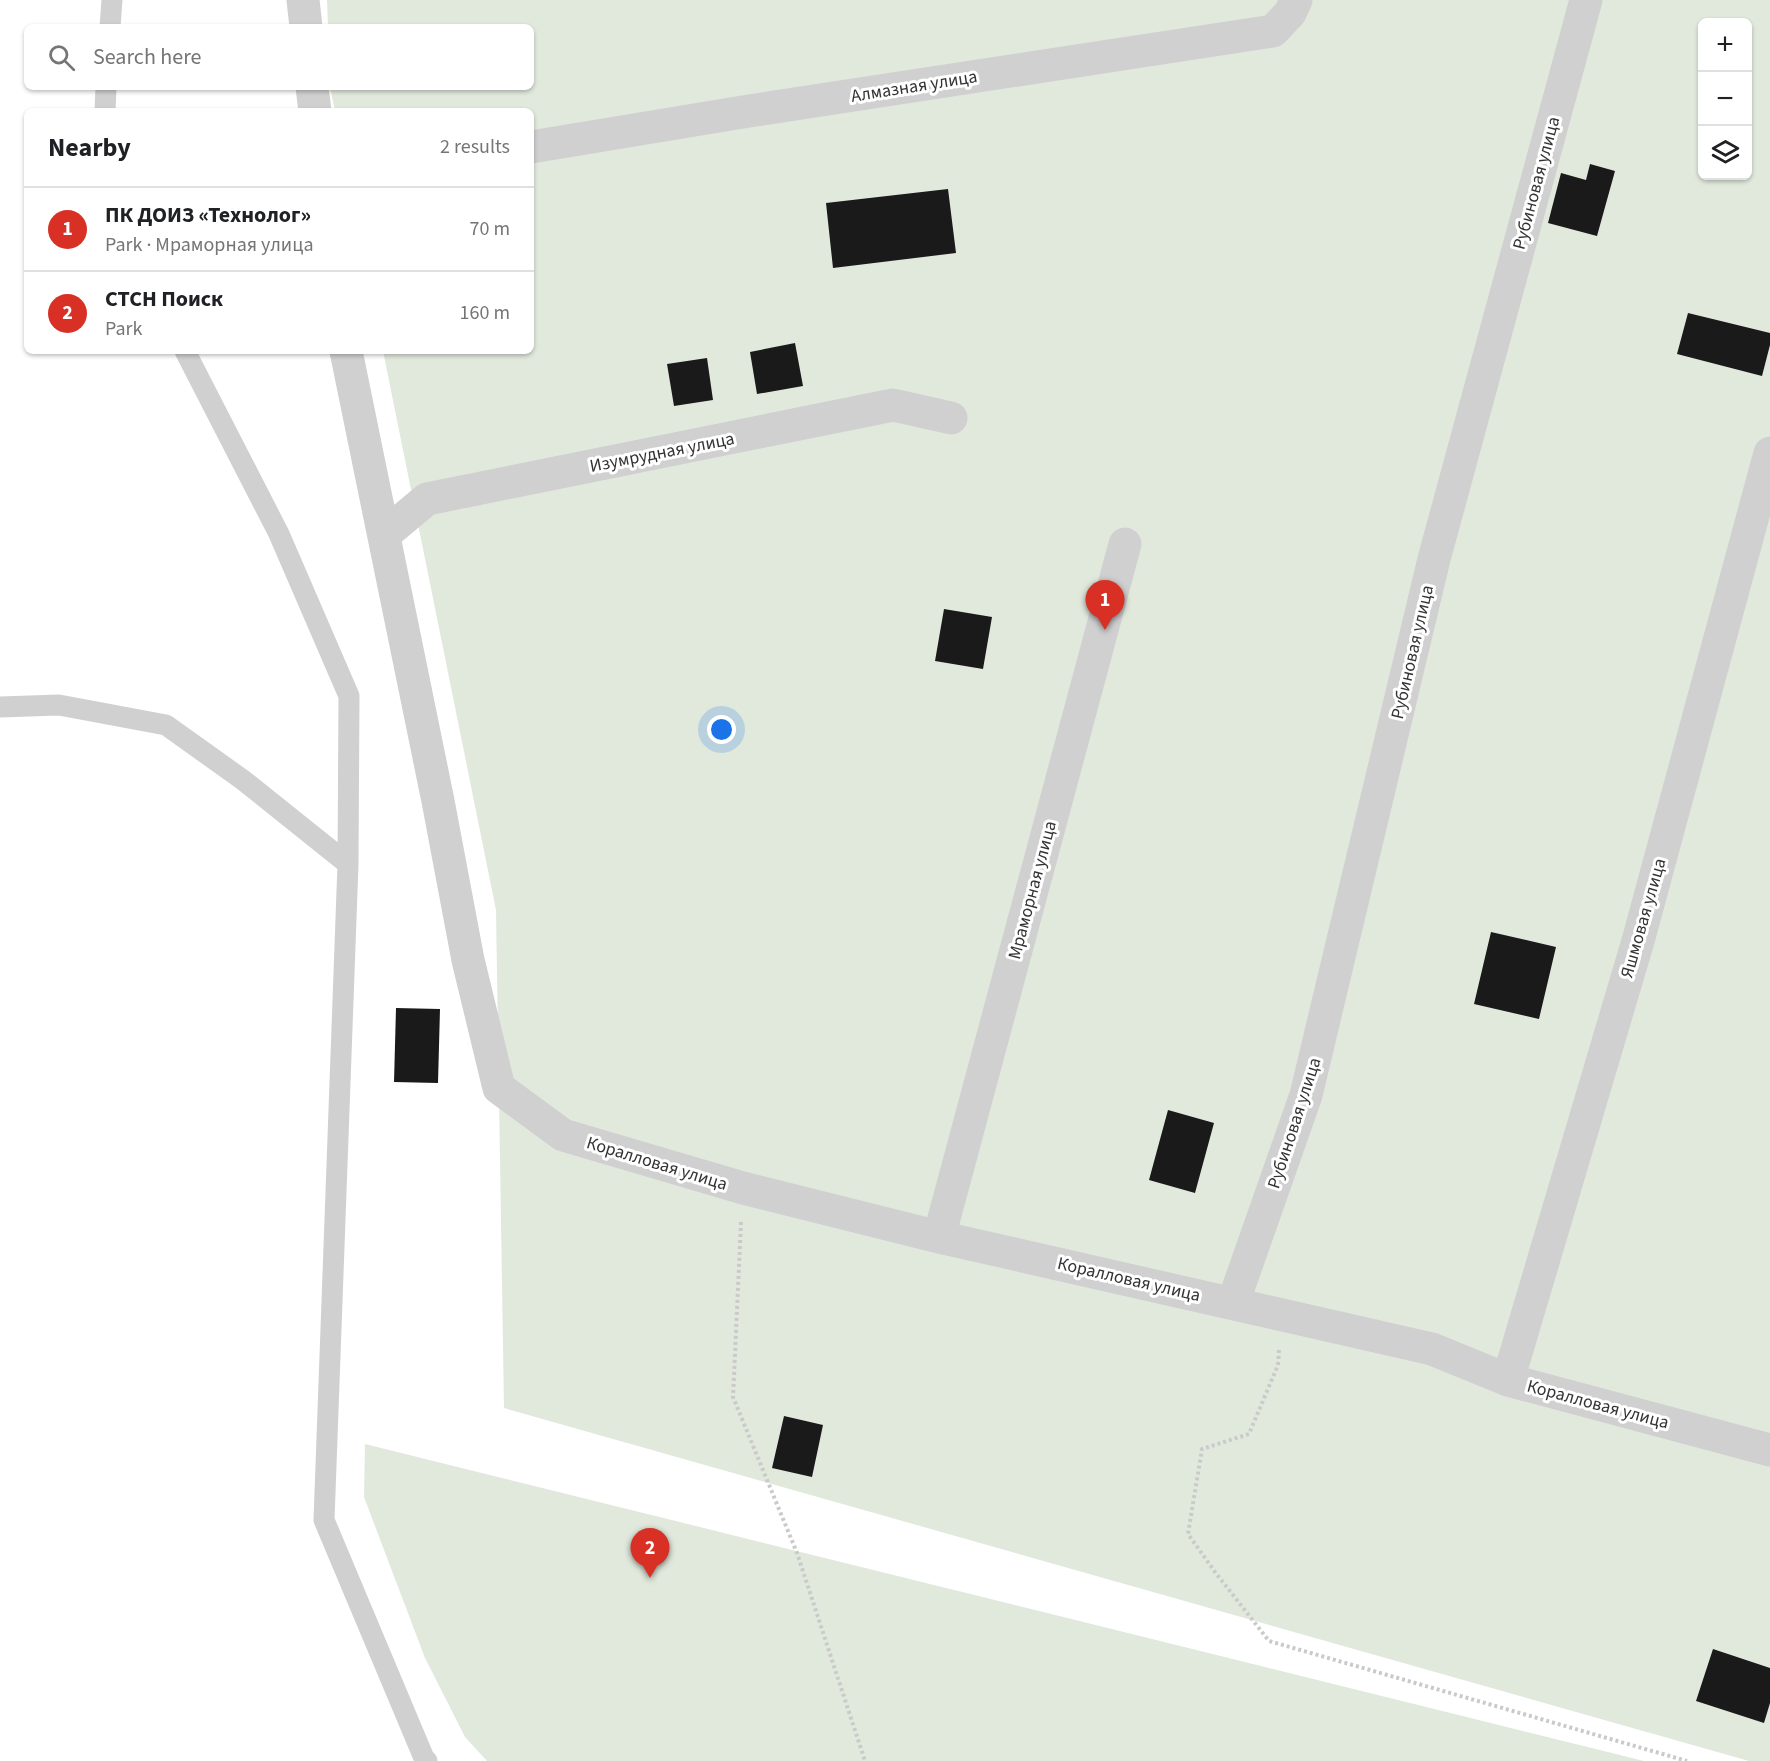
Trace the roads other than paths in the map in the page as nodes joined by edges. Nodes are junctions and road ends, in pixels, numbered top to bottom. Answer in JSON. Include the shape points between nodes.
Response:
{"nodes":[{"id":1,"x":112,"y":0,"type":"edge"},
{"id":2,"x":303,"y":0,"type":"edge"},
{"id":3,"x":1586,"y":0,"type":"edge"},
{"id":4,"x":1293,"y":7,"type":"edge"},
{"id":5,"x":110,"y":24,"type":"edge"},
{"id":6,"x":306,"y":24,"type":"edge"},
{"id":7,"x":106,"y":90,"type":"edge"},
{"id":8,"x":312,"y":90,"type":"edge"},
{"id":9,"x":105,"y":108,"type":"edge"},
{"id":10,"x":315,"y":108,"type":"edge"},
{"id":11,"x":534,"y":147,"type":"edge"},
{"id":12,"x":187,"y":354,"type":"edge"},
{"id":13,"x":347,"y":354,"type":"edge"},
{"id":14,"x":951,"y":418,"type":"dead end"},
{"id":15,"x":1770,"y":453,"type":"edge"},
{"id":16,"x":385,"y":534,"type":"junction"},
{"id":17,"x":1125,"y":544,"type":"dead end"},
{"id":18,"x":0,"y":707,"type":"edge"},
{"id":19,"x":348,"y":864,"type":"junction"},
{"id":20,"x":939,"y":1237,"type":"junction"},
{"id":21,"x":1233,"y":1303,"type":"junction"},
{"id":22,"x":1508,"y":1380,"type":"junction"},
{"id":23,"x":1770,"y":1450,"type":"edge"},
{"id":24,"x":427,"y":1761,"type":"edge"}],
"edges":[{"from":1,"to":5,"type":"lane"},
{"from":2,"to":6,"type":"street"},
{"from":3,"to":21,"type":"street","name":"Рубиновая улица","via":[[1434,559],[1306,1095]]},
{"from":4,"to":11,"type":"street","name":"Алмазная улица","via":[[1273,31]]},
{"from":7,"to":9,"type":"lane"},
{"from":8,"to":10,"type":"street"},
{"from":12,"to":19,"type":"lane","via":[[279,534],[349,696]]},
{"from":13,"to":16,"type":"street"},
{"from":14,"to":16,"type":"street","name":"Изумрудная улица","via":[[893,405],[428,499]]},
{"from":15,"to":22,"type":"street","name":"Яшмовая улица","via":[[1638,941]]},
{"from":16,"to":20,"type":"street","name":"Коралловая улица","via":[[468,960],[499,1088],[563,1135],[743,1188]]},
{"from":17,"to":20,"type":"street","name":"Мраморная улица"},
{"from":18,"to":19,"type":"lane","via":[[60,705],[166,725],[243,780]]},
{"from":19,"to":24,"type":"lane","via":[[324,1520]]},
{"from":20,"to":21,"type":"street","name":"Коралловая улица"},
{"from":21,"to":22,"type":"street","name":"Коралловая улица","via":[[1432,1349]]},
{"from":22,"to":23,"type":"street","name":"Коралловая улица"}]}
